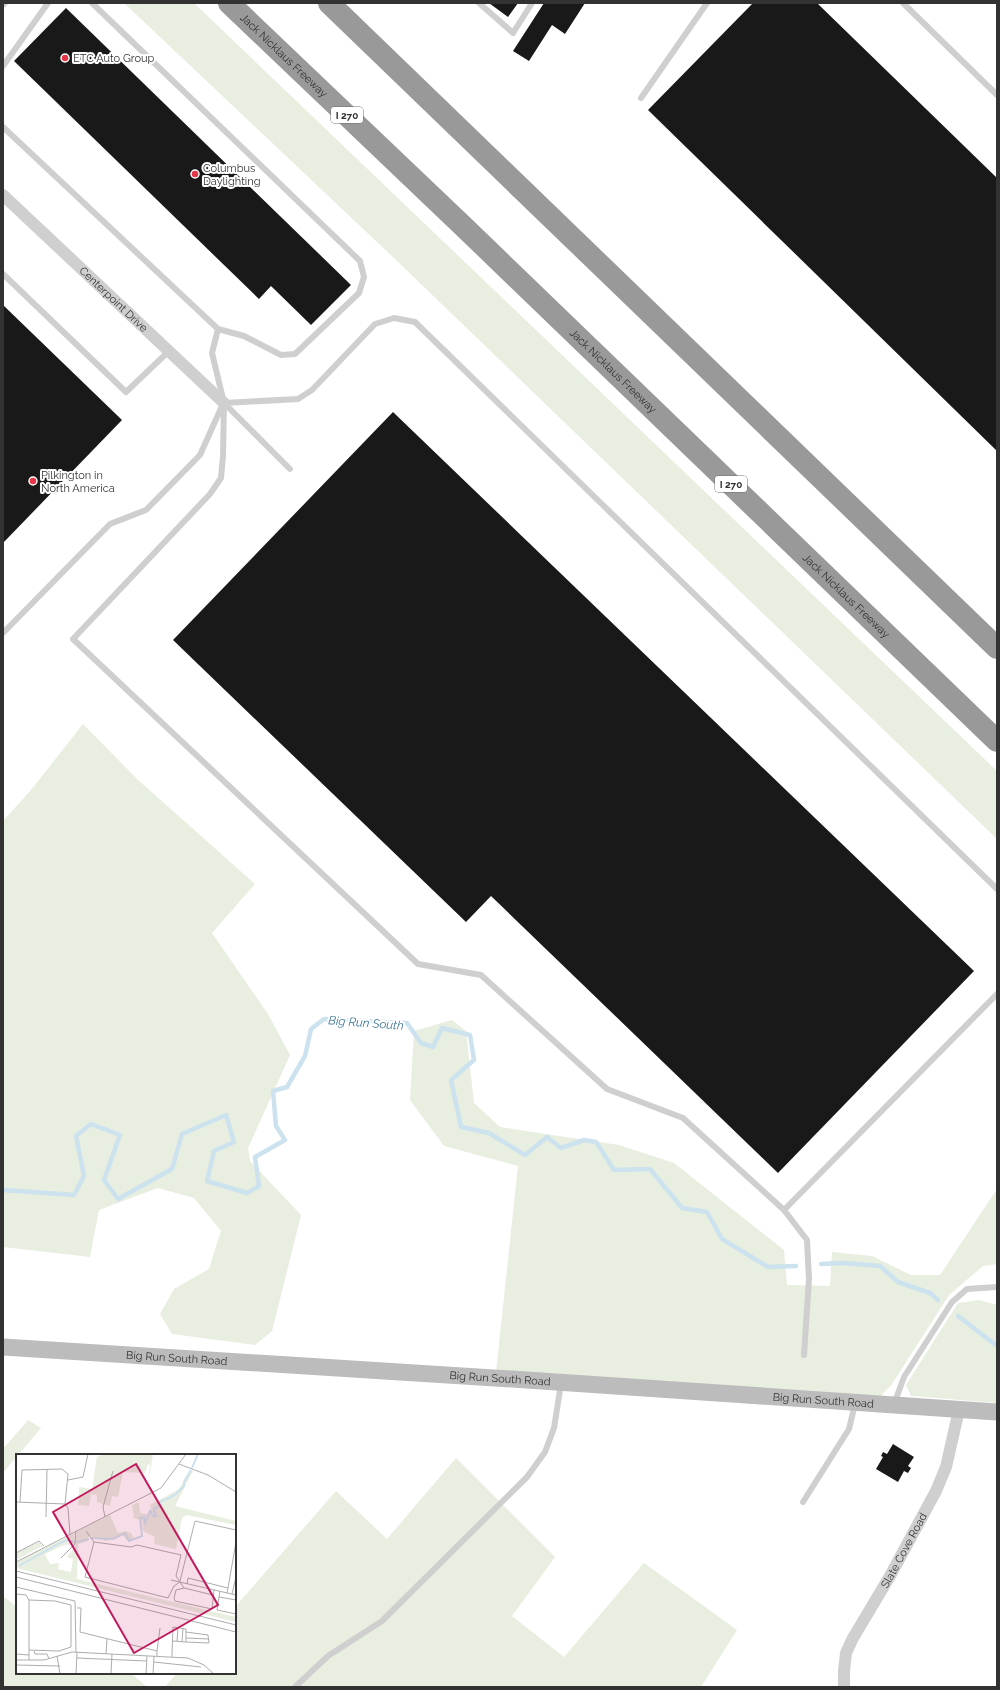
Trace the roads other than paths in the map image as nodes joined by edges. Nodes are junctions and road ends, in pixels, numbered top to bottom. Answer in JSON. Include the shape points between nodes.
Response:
{"nodes":[{"id":1,"x":48,"y":3,"type":"edge"},
{"id":2,"x":92,"y":3,"type":"edge"},
{"id":3,"x":229,"y":3,"type":"edge"},
{"id":4,"x":330,"y":3,"type":"edge"},
{"id":5,"x":479,"y":3,"type":"edge"},
{"id":6,"x":532,"y":3,"type":"edge"},
{"id":7,"x":707,"y":3,"type":"edge"},
{"id":8,"x":903,"y":3,"type":"edge"},
{"id":9,"x":3,"y":66,"type":"edge"},
{"id":10,"x":997,"y":95,"type":"edge"},
{"id":11,"x":640,"y":98,"type":"dead end"},
{"id":12,"x":3,"y":127,"type":"edge"},
{"id":13,"x":3,"y":195,"type":"edge"},
{"id":14,"x":3,"y":274,"type":"edge"},
{"id":15,"x":218,"y":328,"type":"junction"},
{"id":16,"x":169,"y":352,"type":"junction"},
{"id":17,"x":224,"y":403,"type":"junction"},
{"id":18,"x":290,"y":469,"type":"dead end"},
{"id":19,"x":3,"y":632,"type":"edge"},
{"id":20,"x":997,"y":648,"type":"edge"},
{"id":21,"x":997,"y":741,"type":"edge"},
{"id":22,"x":997,"y":889,"type":"edge"},
{"id":23,"x":997,"y":994,"type":"edge"},
{"id":24,"x":784,"y":1210,"type":"junction"},
{"id":25,"x":997,"y":1287,"type":"edge"},
{"id":26,"x":3,"y":1347,"type":"edge"},
{"id":27,"x":804,"y":1355,"type":"dead end"},
{"id":28,"x":561,"y":1382,"type":"junction"},
{"id":29,"x":855,"y":1403,"type":"junction"},
{"id":30,"x":894,"y":1405,"type":"junction"},
{"id":31,"x":959,"y":1410,"type":"junction"},
{"id":32,"x":997,"y":1412,"type":"edge"},
{"id":33,"x":803,"y":1502,"type":"dead end"},
{"id":34,"x":295,"y":1687,"type":"edge"},
{"id":35,"x":844,"y":1687,"type":"edge"}],
"edges":[{"from":1,"to":9,"type":"lane"},
{"from":2,"to":15,"type":"lane","via":[[360,261],[364,277],[359,293],[295,354],[281,355],[244,336]]},
{"from":3,"to":21,"type":"highway","name":"Jack Nicklaus Freeway","number":"I 270"},
{"from":4,"to":20,"type":"highway"},
{"from":5,"to":6,"type":"lane","via":[[513,33]]},
{"from":7,"to":11,"type":"lane"},
{"from":8,"to":10,"type":"lane"},
{"from":12,"to":15,"type":"lane"},
{"from":13,"to":16,"type":"street","name":"Centerpoint Drive"},
{"from":14,"to":16,"type":"lane","via":[[126,392]]},
{"from":15,"to":17,"type":"lane","via":[[212,353]]},
{"from":16,"to":17,"type":"street","name":"Centerpoint Drive"},
{"from":17,"to":18,"type":"lane"},
{"from":17,"to":19,"type":"lane","via":[[200,455],[146,510],[110,524]]},
{"from":17,"to":22,"type":"lane","via":[[298,399],[312,390],[375,324],[394,318],[415,322]]},
{"from":17,"to":24,"type":"lane","via":[[223,456],[221,478],[218,483],[73,639],[418,964],[480,976],[607,1089],[683,1118]]},
{"from":23,"to":24,"type":"lane"},
{"from":24,"to":27,"type":"lane","via":[[806,1240],[809,1279]]},
{"from":25,"to":30,"type":"lane","via":[[967,1289],[952,1302],[904,1377]]},
{"from":26,"to":28,"type":"street","name":"Big Run South Road"},
{"from":28,"to":29,"type":"street","name":"Big Run South Road"},
{"from":28,"to":34,"type":"lane","via":[[554,1428],[544,1452],[527,1477],[382,1621],[328,1656]]},
{"from":29,"to":30,"type":"street","name":"Big Run South Road"},
{"from":29,"to":33,"type":"lane","via":[[849,1429]]},
{"from":30,"to":31,"type":"street","name":"Big Run South Road"},
{"from":31,"to":32,"type":"street","name":"Big Run South Road"},
{"from":31,"to":35,"type":"street","name":"Slate Cove Road","via":[[946,1466],[936,1491],[846,1653]]}]}
